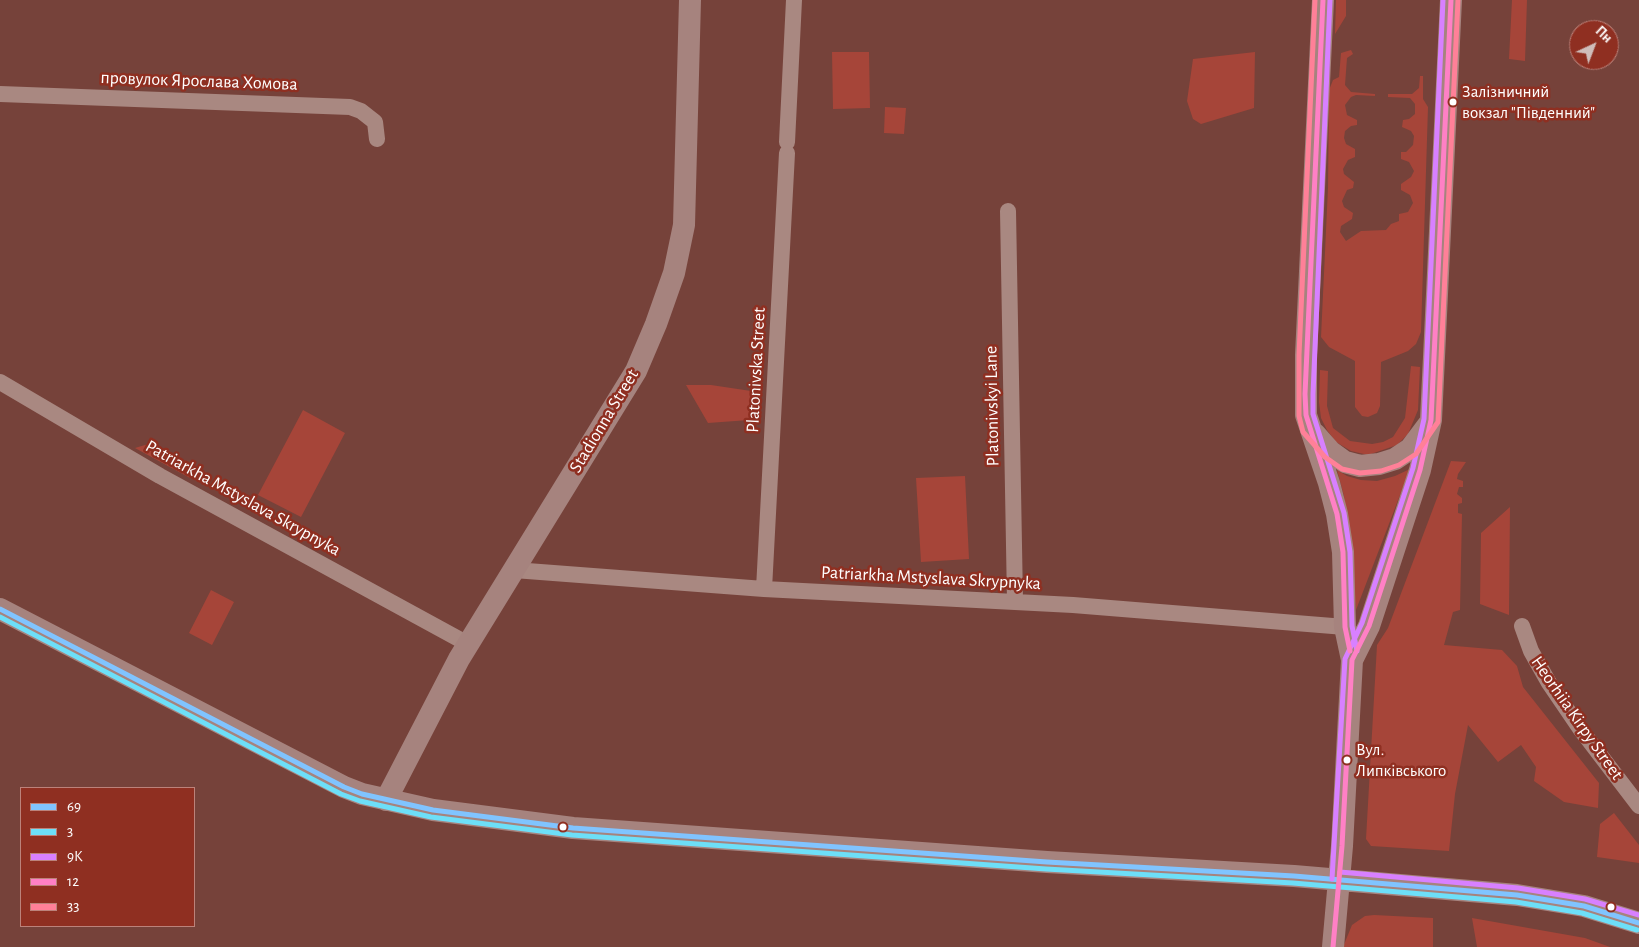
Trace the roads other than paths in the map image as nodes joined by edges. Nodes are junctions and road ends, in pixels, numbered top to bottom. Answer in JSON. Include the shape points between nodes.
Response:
{"nodes":[{"id":1,"x":690,"y":0,"type":"edge"},
{"id":2,"x":794,"y":0,"type":"edge"},
{"id":3,"x":1323,"y":0,"type":"edge"},
{"id":4,"x":1451,"y":0,"type":"edge"},
{"id":5,"x":0,"y":94,"type":"edge"},
{"id":6,"x":377,"y":139,"type":"dead end"},
{"id":7,"x":1008,"y":211,"type":"dead end"},
{"id":8,"x":0,"y":382,"type":"edge"},
{"id":9,"x":1431,"y":420,"type":"junction"},
{"id":10,"x":1309,"y":428,"type":"junction"},
{"id":11,"x":514,"y":570,"type":"junction"},
{"id":12,"x":764,"y":590,"type":"junction"},
{"id":13,"x":1015,"y":601,"type":"junction"},
{"id":14,"x":0,"y":609,"type":"edge"},
{"id":15,"x":1522,"y":626,"type":"dead end"},
{"id":16,"x":1346,"y":627,"type":"junction"},
{"id":17,"x":468,"y":644,"type":"junction"},
{"id":18,"x":1352,"y":660,"type":"junction"},
{"id":19,"x":386,"y":800,"type":"junction"},
{"id":20,"x":1639,"y":806,"type":"edge"},
{"id":21,"x":1339,"y":879,"type":"junction"},
{"id":22,"x":1639,"y":923,"type":"edge"},
{"id":23,"x":1333,"y":947,"type":"edge"}],
"edges":[{"from":1,"to":11,"type":"street","name":"Stadionna Street","via":[[684,225],[674,273],[636,371]]},
{"from":2,"to":12,"type":"street","name":"Platonivska Street"},
{"from":3,"to":10,"type":"street","via":[[1305,385]]},
{"from":4,"to":9,"type":"street"},
{"from":5,"to":6,"type":"street","name":"провулок Ярослава Хомова","via":[[350,107],[375,122]]},
{"from":7,"to":13,"type":"street","name":"Platonivskyi Lane"},
{"from":8,"to":17,"type":"street","name":"Patriarkha Mstyslava Skrypnyka","via":[[160,476]]},
{"from":9,"to":10,"type":"street","via":[[1410,449],[1395,459],[1360,466],[1345,462],[1330,451]]},
{"from":9,"to":18,"type":"street","via":[[1420,470],[1368,626]]},
{"from":10,"to":16,"type":"street","via":[[1337,514],[1343,552]]},
{"from":11,"to":12,"type":"street","name":"Patriarkha Mstyslava Skrypnyka"},
{"from":11,"to":17,"type":"street","name":"Stadionna Street"},
{"from":12,"to":13,"type":"street","name":"Patriarkha Mstyslava Skrypnyka"},
{"from":13,"to":16,"type":"street","name":"Patriarkha Mstyslava Skrypnyka"},
{"from":14,"to":19,"type":"street","via":[[344,786]]},
{"from":15,"to":20,"type":"street","name":"Heorhiia Kirpy Street","via":[[1531,651],[1549,683],[1580,730]]},
{"from":16,"to":18,"type":"street"},
{"from":17,"to":19,"type":"street","name":"Stadionna Street"},
{"from":18,"to":21,"type":"street"},
{"from":19,"to":21,"type":"street","via":[[433,810],[573,828]]},
{"from":21,"to":22,"type":"street","via":[[1517,895],[1584,906]]},
{"from":21,"to":23,"type":"street"}]}
